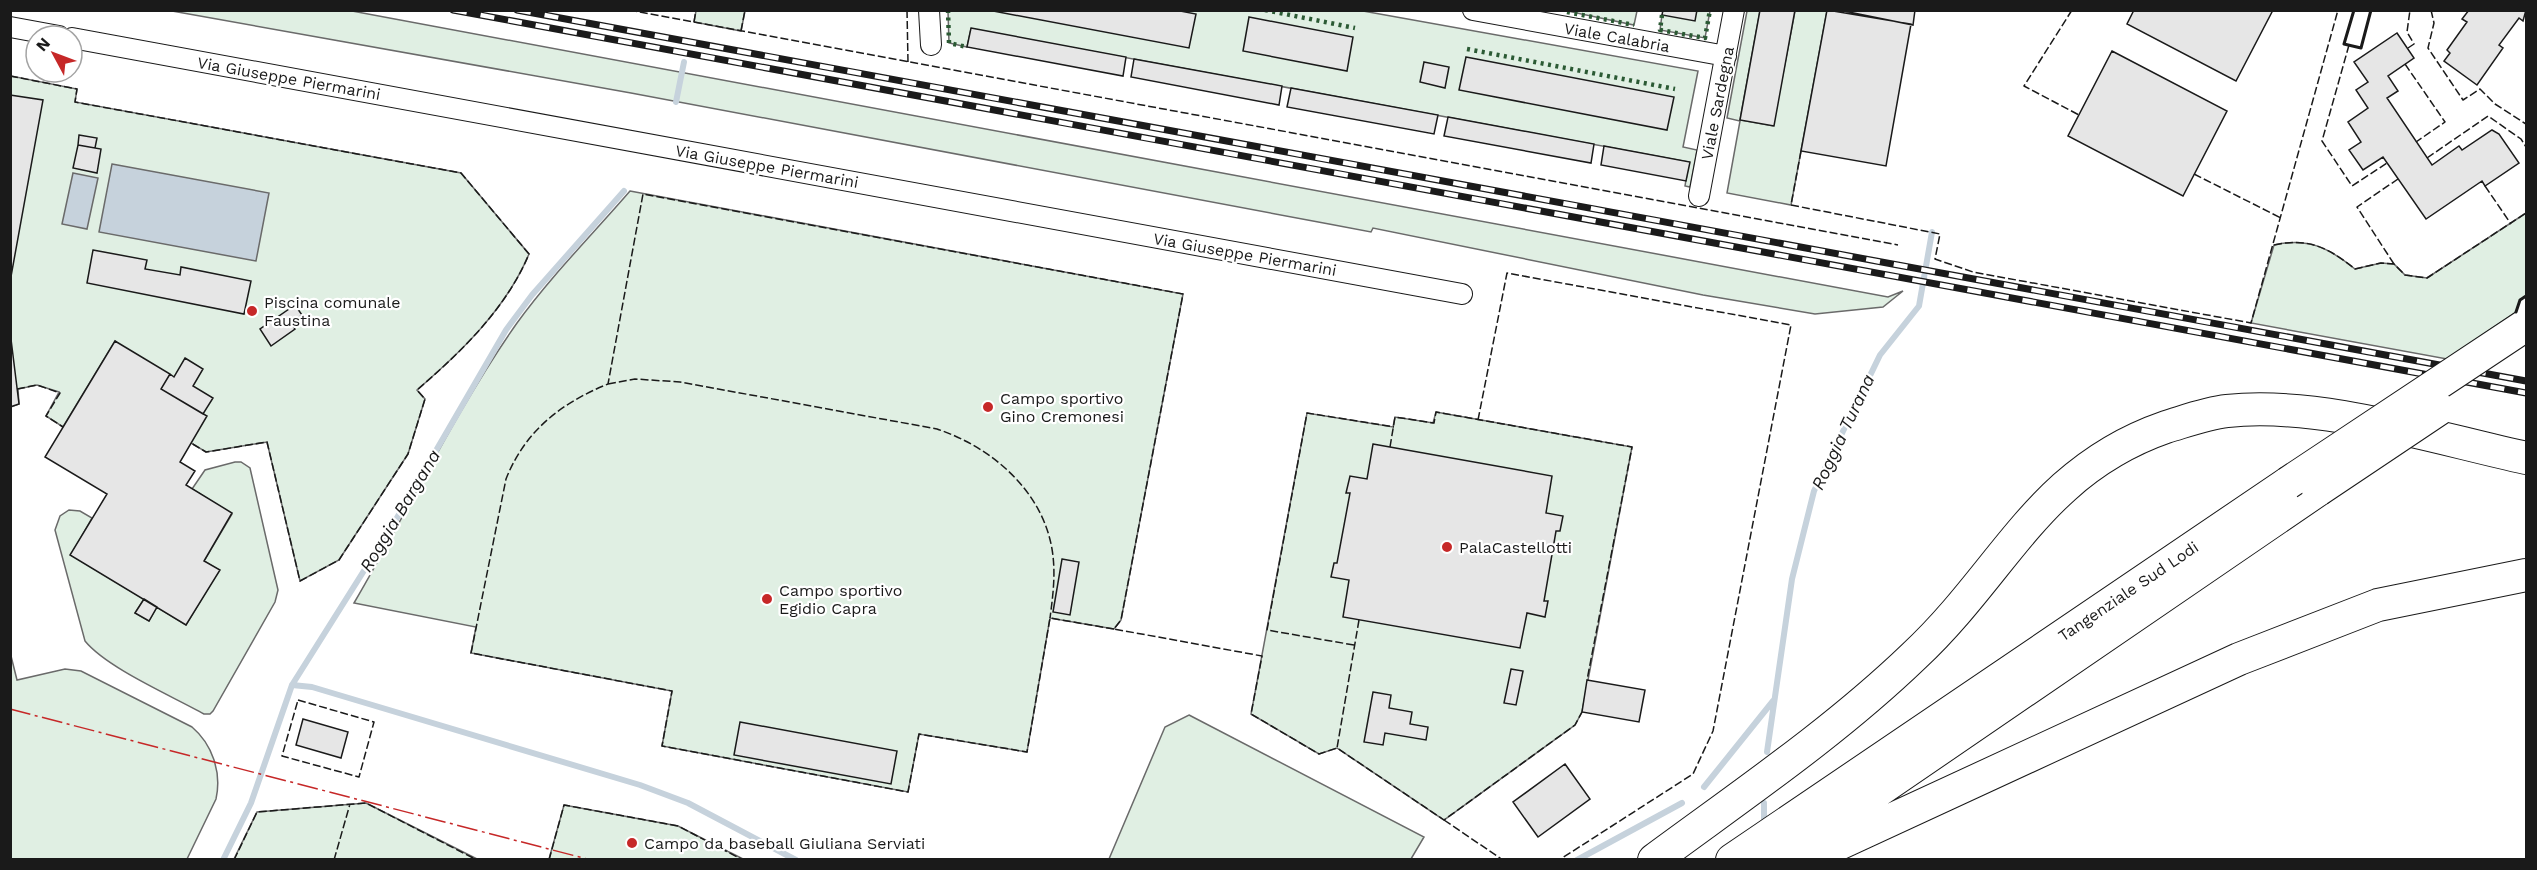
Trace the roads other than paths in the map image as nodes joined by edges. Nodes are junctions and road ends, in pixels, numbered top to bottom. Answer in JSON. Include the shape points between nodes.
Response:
{"nodes":[{"id":1,"x":929,"y":10,"type":"edge"},
{"id":2,"x":1473,"y":10,"type":"edge"},
{"id":3,"x":1734,"y":10,"type":"edge"},
{"id":4,"x":84,"y":40,"type":"edge"},
{"id":5,"x":931,"y":45,"type":"dead end"},
{"id":6,"x":1726,"y":56,"type":"junction"},
{"id":7,"x":1700,"y":196,"type":"dead end"},
{"id":8,"x":1462,"y":294,"type":"dead end"},
{"id":9,"x":2526,"y":325,"type":"edge"},
{"id":10,"x":2526,"y":350,"type":"edge"},
{"id":11,"x":2526,"y":458,"type":"edge"},
{"id":12,"x":2526,"y":575,"type":"edge"},
{"id":13,"x":1654,"y":860,"type":"edge"},
{"id":14,"x":1732,"y":860,"type":"edge"},
{"id":15,"x":1777,"y":860,"type":"edge"},
{"id":16,"x":1804,"y":860,"type":"edge"}],
"edges":[{"from":1,"to":5,"type":"street"},
{"from":2,"to":6,"type":"street","name":"Viale Calabria"},
{"from":3,"to":6,"type":"street","name":"Viale Sardegna"},
{"from":4,"to":8,"type":"street","name":"Via Giuseppe Piermarini"},
{"from":6,"to":7,"type":"street","name":"Viale Sardegna"},
{"from":9,"to":14,"type":"highway","name":"Tangenziale Sud Lodi","bridge":true},
{"from":10,"to":15,"type":"highway","name":"Tangenziale Sud Lodi","bridge":true},
{"from":11,"to":13,"type":"highway","via":[[2343,417],[2273,409],[2225,411],[2145,435],[2103,455],[2065,484],[2032,516],[1959,610],[1869,697]]},
{"from":12,"to":16,"type":"highway","via":[[2378,605],[2239,658]]}]}
